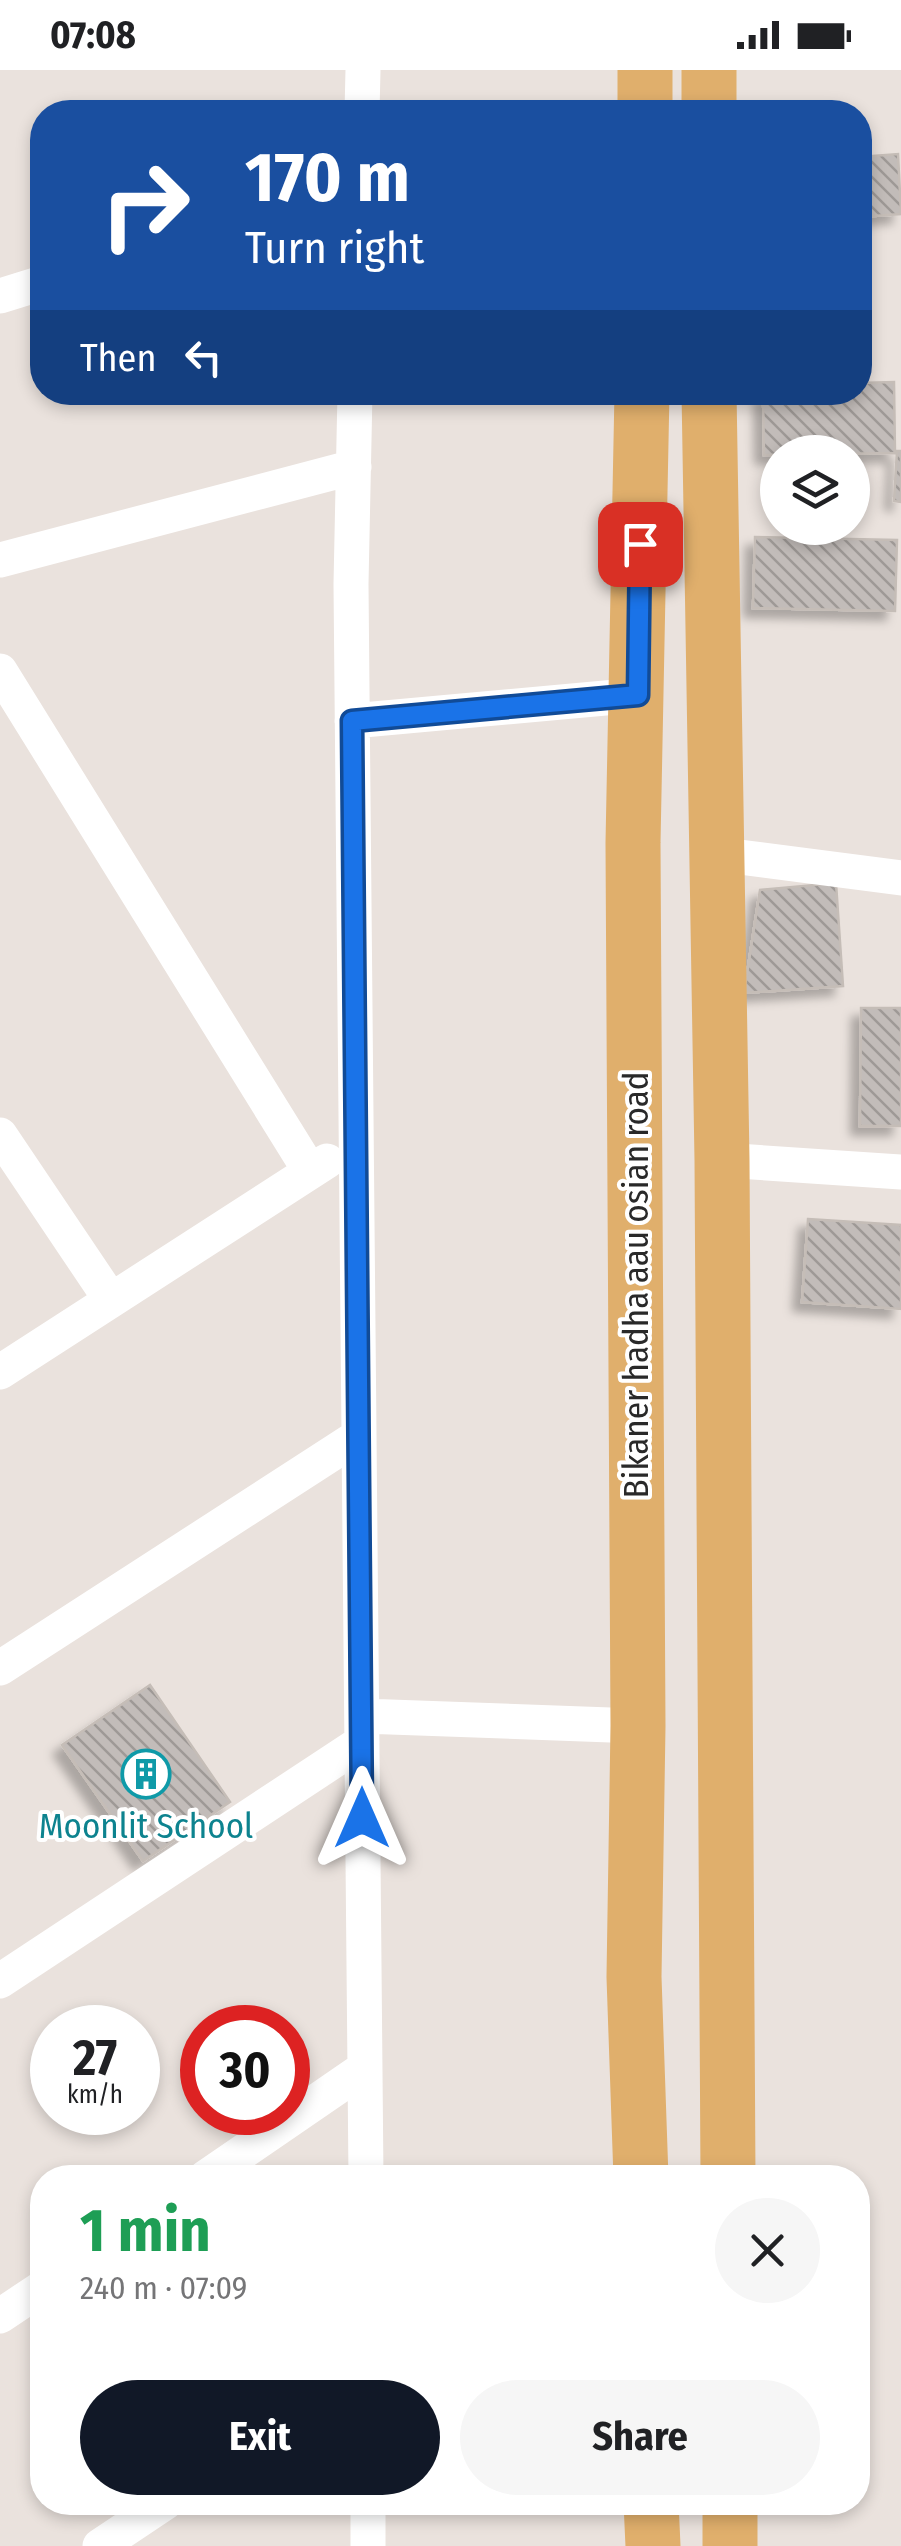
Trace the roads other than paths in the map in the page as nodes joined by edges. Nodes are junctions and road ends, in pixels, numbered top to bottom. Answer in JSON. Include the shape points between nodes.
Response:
{"nodes":[{"id":1,"x":363,"y":70,"type":"edge"},
{"id":2,"x":646,"y":70,"type":"edge"},
{"id":3,"x":710,"y":70,"type":"edge"},
{"id":4,"x":362,"y":100,"type":"edge"},
{"id":5,"x":645,"y":100,"type":"edge"},
{"id":6,"x":709,"y":100,"type":"edge"},
{"id":7,"x":30,"y":287,"type":"edge"},
{"id":8,"x":0,"y":296,"type":"edge"},
{"id":9,"x":356,"y":405,"type":"edge"},
{"id":10,"x":642,"y":405,"type":"edge"},
{"id":11,"x":709,"y":405,"type":"edge"},
{"id":12,"x":354,"y":467,"type":"junction"},
{"id":13,"x":0,"y":560,"type":"edge"},
{"id":14,"x":0,"y":671,"type":"edge"},
{"id":15,"x":638,"y":695,"type":"junction"},
{"id":16,"x":352,"y":721,"type":"junction"},
{"id":17,"x":716,"y":854,"type":"junction"},
{"id":18,"x":901,"y":878,"type":"edge"},
{"id":19,"x":0,"y":1135,"type":"edge"},
{"id":20,"x":356,"y":1142,"type":"junction"},
{"id":21,"x":722,"y":1160,"type":"junction"},
{"id":22,"x":310,"y":1172,"type":"junction"},
{"id":23,"x":901,"y":1172,"type":"edge"},
{"id":24,"x":111,"y":1300,"type":"junction"},
{"id":25,"x":0,"y":1372,"type":"edge"},
{"id":26,"x":358,"y":1436,"type":"junction"},
{"id":27,"x":0,"y":1668,"type":"edge"},
{"id":28,"x":638,"y":1726,"type":"junction"},
{"id":29,"x":362,"y":1729,"type":"junction"},
{"id":30,"x":0,"y":1981,"type":"edge"},
{"id":31,"x":366,"y":2068,"type":"junction"},
{"id":32,"x":224,"y":2165,"type":"edge"},
{"id":33,"x":366,"y":2165,"type":"edge"},
{"id":34,"x":641,"y":2165,"type":"edge"},
{"id":35,"x":728,"y":2165,"type":"edge"},
{"id":36,"x":30,"y":2296,"type":"edge"},
{"id":37,"x":0,"y":2316,"type":"edge"},
{"id":38,"x":146,"y":2515,"type":"edge"},
{"id":39,"x":368,"y":2515,"type":"edge"},
{"id":40,"x":652,"y":2515,"type":"edge"},
{"id":41,"x":730,"y":2515,"type":"edge"},
{"id":42,"x":100,"y":2546,"type":"edge"},
{"id":43,"x":368,"y":2546,"type":"edge"},
{"id":44,"x":653,"y":2546,"type":"edge"},
{"id":45,"x":730,"y":2546,"type":"edge"}],
"edges":[{"from":1,"to":4,"type":"street"},
{"from":2,"to":5,"type":"main road"},
{"from":3,"to":6,"type":"main road"},
{"from":7,"to":8,"type":"street"},
{"from":9,"to":12,"type":"street"},
{"from":10,"to":15,"type":"main road","name":"Bikaner hadha aau osian road"},
{"from":11,"to":17,"type":"main road"},
{"from":12,"to":13,"type":"street"},
{"from":12,"to":16,"type":"street"},
{"from":14,"to":22,"type":"street"},
{"from":15,"to":16,"type":"street"},
{"from":15,"to":28,"type":"main road","name":"Bikaner hadha aau osian road"},
{"from":16,"to":20,"type":"street"},
{"from":17,"to":18,"type":"street"},
{"from":17,"to":21,"type":"main road"},
{"from":19,"to":24,"type":"street"},
{"from":20,"to":22,"type":"street"},
{"from":20,"to":26,"type":"street"},
{"from":21,"to":23,"type":"street"},
{"from":21,"to":35,"type":"main road"},
{"from":22,"to":24,"type":"street"},
{"from":24,"to":25,"type":"street"},
{"from":26,"to":27,"type":"street"},
{"from":26,"to":29,"type":"street"},
{"from":28,"to":29,"type":"street"},
{"from":28,"to":34,"type":"main road","name":"Bikaner hadha aau osian road","via":[[634,1978]]},
{"from":29,"to":30,"type":"street"},
{"from":29,"to":31,"type":"street"},
{"from":31,"to":32,"type":"street"},
{"from":31,"to":33,"type":"street"},
{"from":36,"to":37,"type":"street"},
{"from":38,"to":42,"type":"street"},
{"from":39,"to":43,"type":"street"},
{"from":40,"to":44,"type":"main road"},
{"from":41,"to":45,"type":"main road"}]}
